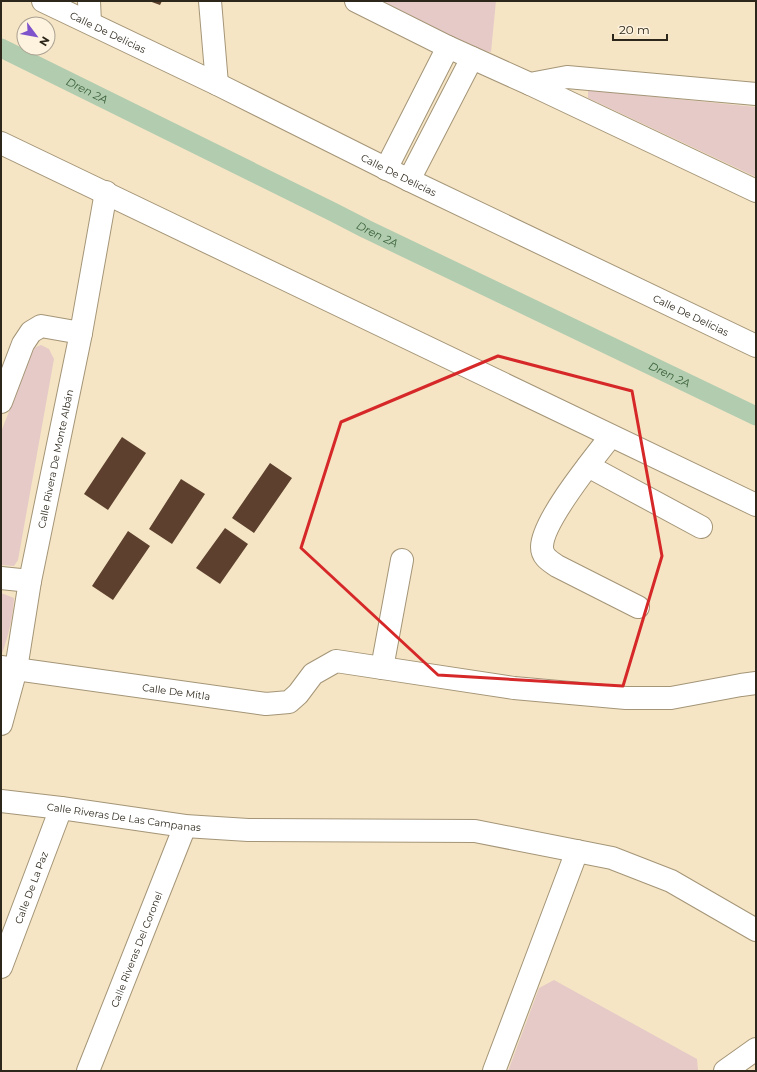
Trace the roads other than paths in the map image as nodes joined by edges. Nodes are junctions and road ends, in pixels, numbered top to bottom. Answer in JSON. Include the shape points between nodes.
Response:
{"nodes":[{"id":1,"x":43,"y":1,"type":"edge"},
{"id":2,"x":89,"y":1,"type":"edge"},
{"id":3,"x":210,"y":1,"type":"edge"},
{"id":4,"x":356,"y":1,"type":"edge"},
{"id":5,"x":90,"y":23,"type":"junction"},
{"id":6,"x":448,"y":47,"type":"junction"},
{"id":7,"x":472,"y":58,"type":"junction"},
{"id":8,"x":216,"y":84,"type":"junction"},
{"id":9,"x":530,"y":84,"type":"junction"},
{"id":10,"x":756,"y":94,"type":"edge"},
{"id":11,"x":1,"y":143,"type":"edge"},
{"id":12,"x":386,"y":169,"type":"junction"},
{"id":13,"x":409,"y":180,"type":"junction"},
{"id":14,"x":756,"y":191,"type":"edge"},
{"id":15,"x":106,"y":192,"type":"junction"},
{"id":16,"x":81,"y":333,"type":"junction"},
{"id":17,"x":756,"y":346,"type":"edge"},
{"id":18,"x":1,"y":402,"type":"edge"},
{"id":19,"x":612,"y":436,"type":"junction"},
{"id":20,"x":588,"y":466,"type":"junction"},
{"id":21,"x":756,"y":505,"type":"edge"},
{"id":22,"x":701,"y":527,"type":"dead end"},
{"id":23,"x":402,"y":560,"type":"dead end"},
{"id":24,"x":1,"y":578,"type":"edge"},
{"id":25,"x":30,"y":581,"type":"junction"},
{"id":26,"x":638,"y":607,"type":"dead end"},
{"id":27,"x":8,"y":668,"type":"edge"},
{"id":28,"x":382,"y":668,"type":"junction"},
{"id":29,"x":756,"y":683,"type":"edge"},
{"id":30,"x":1,"y":724,"type":"edge"},
{"id":31,"x":1,"y":800,"type":"edge"},
{"id":32,"x":61,"y":808,"type":"junction"},
{"id":33,"x":185,"y":826,"type":"junction"},
{"id":34,"x":577,"y":851,"type":"junction"},
{"id":35,"x":756,"y":930,"type":"edge"},
{"id":36,"x":1,"y":967,"type":"edge"},
{"id":37,"x":756,"y":1049,"type":"edge"},
{"id":38,"x":88,"y":1071,"type":"edge"},
{"id":39,"x":494,"y":1071,"type":"edge"},
{"id":40,"x":725,"y":1071,"type":"edge"}],
"edges":[{"from":1,"to":5,"type":"street","name":"Calle De Delicias"},
{"from":2,"to":5,"type":"street"},
{"from":3,"to":8,"type":"street"},
{"from":4,"to":6,"type":"street"},
{"from":5,"to":8,"type":"street","name":"Calle De Delicias"},
{"from":6,"to":7,"type":"street"},
{"from":6,"to":12,"type":"street"},
{"from":7,"to":9,"type":"street"},
{"from":7,"to":13,"type":"street"},
{"from":8,"to":12,"type":"street","name":"Calle De Delicias"},
{"from":9,"to":10,"type":"street","via":[[567,77]]},
{"from":9,"to":14,"type":"street"},
{"from":11,"to":15,"type":"street"},
{"from":12,"to":13,"type":"street","name":"Calle De Delicias"},
{"from":13,"to":17,"type":"street","name":"Calle De Delicias"},
{"from":15,"to":16,"type":"street","name":"Calle Rivera De Monte Albán"},
{"from":15,"to":19,"type":"street"},
{"from":16,"to":18,"type":"street","via":[[41,326],[31,332]]},
{"from":16,"to":25,"type":"street","name":"Calle Rivera De Monte Albán"},
{"from":19,"to":20,"type":"street"},
{"from":19,"to":21,"type":"street"},
{"from":20,"to":22,"type":"street"},
{"from":20,"to":26,"type":"street","via":[[552,519],[544,537],[544,555],[557,566]]},
{"from":23,"to":28,"type":"street"},
{"from":24,"to":25,"type":"street"},
{"from":25,"to":27,"type":"street","name":"Calle Rivera De Monte Albán"},
{"from":27,"to":28,"type":"street","name":"Calle De Mitla","via":[[266,704],[289,702],[313,674],[336,661]]},
{"from":27,"to":30,"type":"street","name":"Calle Rivera De Monte Albán"},
{"from":28,"to":29,"type":"street","via":[[514,688],[626,698],[671,698]]},
{"from":31,"to":32,"type":"street","name":"Calle Riveras De Las Campanas"},
{"from":32,"to":33,"type":"street","name":"Calle Riveras De Las Campanas"},
{"from":32,"to":36,"type":"street","name":"Calle De La Paz"},
{"from":33,"to":34,"type":"street","name":"Calle Riveras De Las Campanas","via":[[248,830],[475,831]]},
{"from":33,"to":38,"type":"street","name":"Calle Riveras Del Coronel"},
{"from":34,"to":35,"type":"street","name":"Calle Riveras De Las Campanas","via":[[612,858],[671,881]]},
{"from":34,"to":39,"type":"street"},
{"from":37,"to":40,"type":"street"}]}
